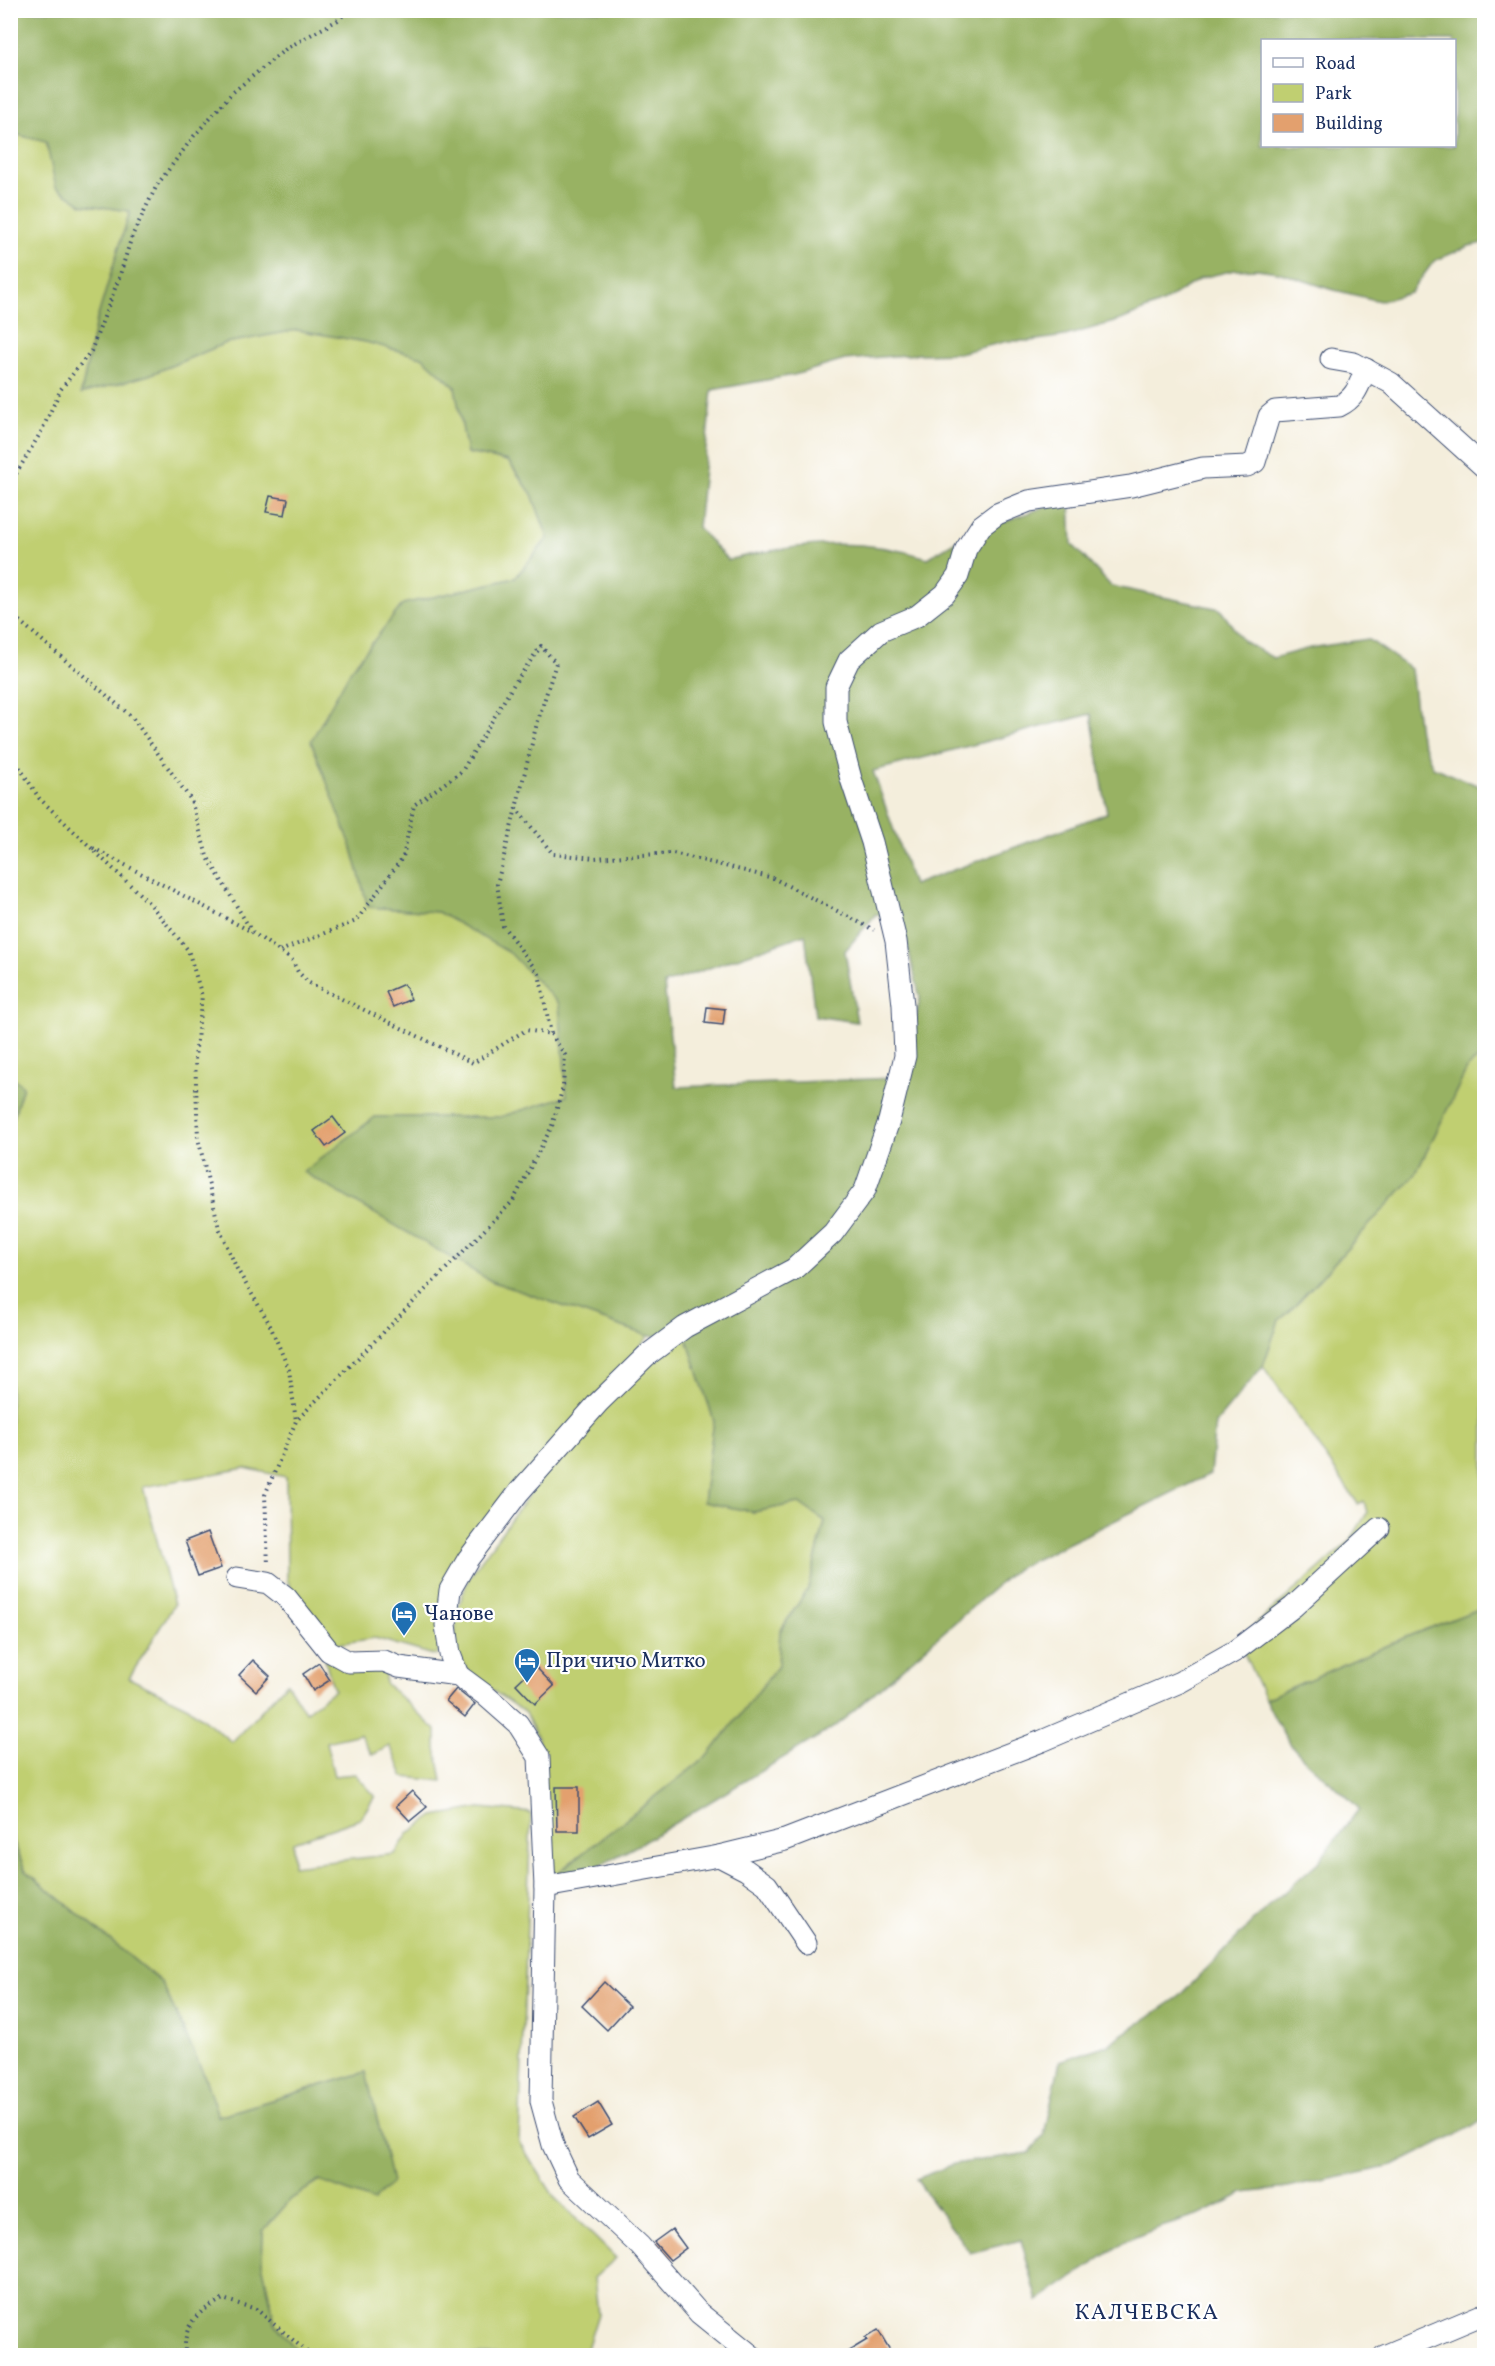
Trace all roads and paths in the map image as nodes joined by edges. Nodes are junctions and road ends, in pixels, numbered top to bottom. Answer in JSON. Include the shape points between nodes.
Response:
{"nodes":[{"id":1,"x":17,"y":10,"type":"edge"},
{"id":2,"x":349,"y":10,"type":"edge"},
{"id":3,"x":10,"y":20,"type":"edge"},
{"id":4,"x":1331,"y":360,"type":"dead end"},
{"id":5,"x":1366,"y":369,"type":"junction"},
{"id":6,"x":1485,"y":467,"type":"edge"},
{"id":7,"x":10,"y":484,"type":"edge"},
{"id":8,"x":10,"y":613,"type":"edge"},
{"id":9,"x":10,"y":752,"type":"edge"},
{"id":10,"x":516,"y":808,"type":"junction"},
{"id":11,"x":93,"y":848,"type":"junction"},
{"id":12,"x":252,"y":932,"type":"junction"},
{"id":13,"x":896,"y":941,"type":"junction"},
{"id":14,"x":279,"y":951,"type":"junction"},
{"id":15,"x":551,"y":1034,"type":"junction"},
{"id":16,"x":296,"y":1421,"type":"junction"},
{"id":17,"x":1379,"y":1528,"type":"dead end"},
{"id":18,"x":237,"y":1578,"type":"dead end"},
{"id":19,"x":268,"y":1583,"type":"junction"},
{"id":20,"x":458,"y":1675,"type":"junction"},
{"id":21,"x":719,"y":1856,"type":"junction"},
{"id":22,"x":545,"y":1887,"type":"junction"},
{"id":23,"x":806,"y":1943,"type":"dead end"},
{"id":24,"x":1485,"y":2314,"type":"edge"},
{"id":25,"x":185,"y":2355,"type":"edge"},
{"id":26,"x":312,"y":2355,"type":"edge"},
{"id":27,"x":752,"y":2355,"type":"edge"},
{"id":28,"x":1384,"y":2355,"type":"edge"}],
"edges":[{"from":1,"to":3,"type":"path"},
{"from":2,"to":7,"type":"path","via":[[287,48],[232,93],[157,185],[132,236],[91,351],[61,389]]},
{"from":4,"to":5,"type":"street"},
{"from":5,"to":6,"type":"street","via":[[1391,382]]},
{"from":5,"to":13,"type":"street","via":[[1356,394],[1348,402],[1275,411],[1269,416],[1255,462],[1247,466],[1203,468],[1131,486],[1029,501],[997,514],[981,526],[966,549],[957,576],[945,594],[917,616],[881,631],[849,660],[836,687],[836,722],[872,842]]},
{"from":8,"to":12,"type":"path","via":[[132,717],[191,800],[207,856]]},
{"from":9,"to":11,"type":"path","via":[[39,798]]},
{"from":10,"to":13,"type":"path","via":[[552,854],[595,858],[673,853],[773,878]]},
{"from":10,"to":14,"type":"path","via":[[556,663],[541,646],[462,771],[414,805],[403,857],[356,921]]},
{"from":10,"to":15,"type":"path","via":[[497,884],[503,926],[540,974]]},
{"from":11,"to":12,"type":"path"},
{"from":11,"to":16,"type":"path","via":[[150,904],[188,950],[202,996],[195,1057],[198,1138],[219,1228],[289,1370]]},
{"from":12,"to":14,"type":"path"},
{"from":13,"to":20,"type":"street","via":[[905,1056],[889,1121],[865,1190],[833,1233],[794,1269],[686,1327],[646,1356],[598,1403],[519,1492],[468,1559],[450,1590],[446,1625]]},
{"from":14,"to":15,"type":"path","via":[[292,960],[309,983],[473,1063],[526,1030]]},
{"from":15,"to":16,"type":"path","via":[[564,1055],[563,1087],[552,1126],[513,1201]]},
{"from":16,"to":19,"type":"path","via":[[266,1495]]},
{"from":17,"to":21,"type":"street","via":[[1293,1607],[1234,1651],[1180,1682],[1042,1741],[785,1840]]},
{"from":18,"to":19,"type":"street"},
{"from":19,"to":20,"type":"street","via":[[286,1597],[329,1651],[349,1662],[384,1661]]},
{"from":20,"to":22,"type":"street","via":[[518,1724],[538,1757]]},
{"from":21,"to":22,"type":"street"},
{"from":21,"to":23,"type":"street","via":[[767,1885]]},
{"from":22,"to":27,"type":"street","via":[[541,2101],[553,2145],[569,2179],[640,2246],[699,2313]]},
{"from":24,"to":28,"type":"street"},
{"from":25,"to":26,"type":"path","via":[[184,2337],[199,2311],[223,2299],[256,2309]]}]}
